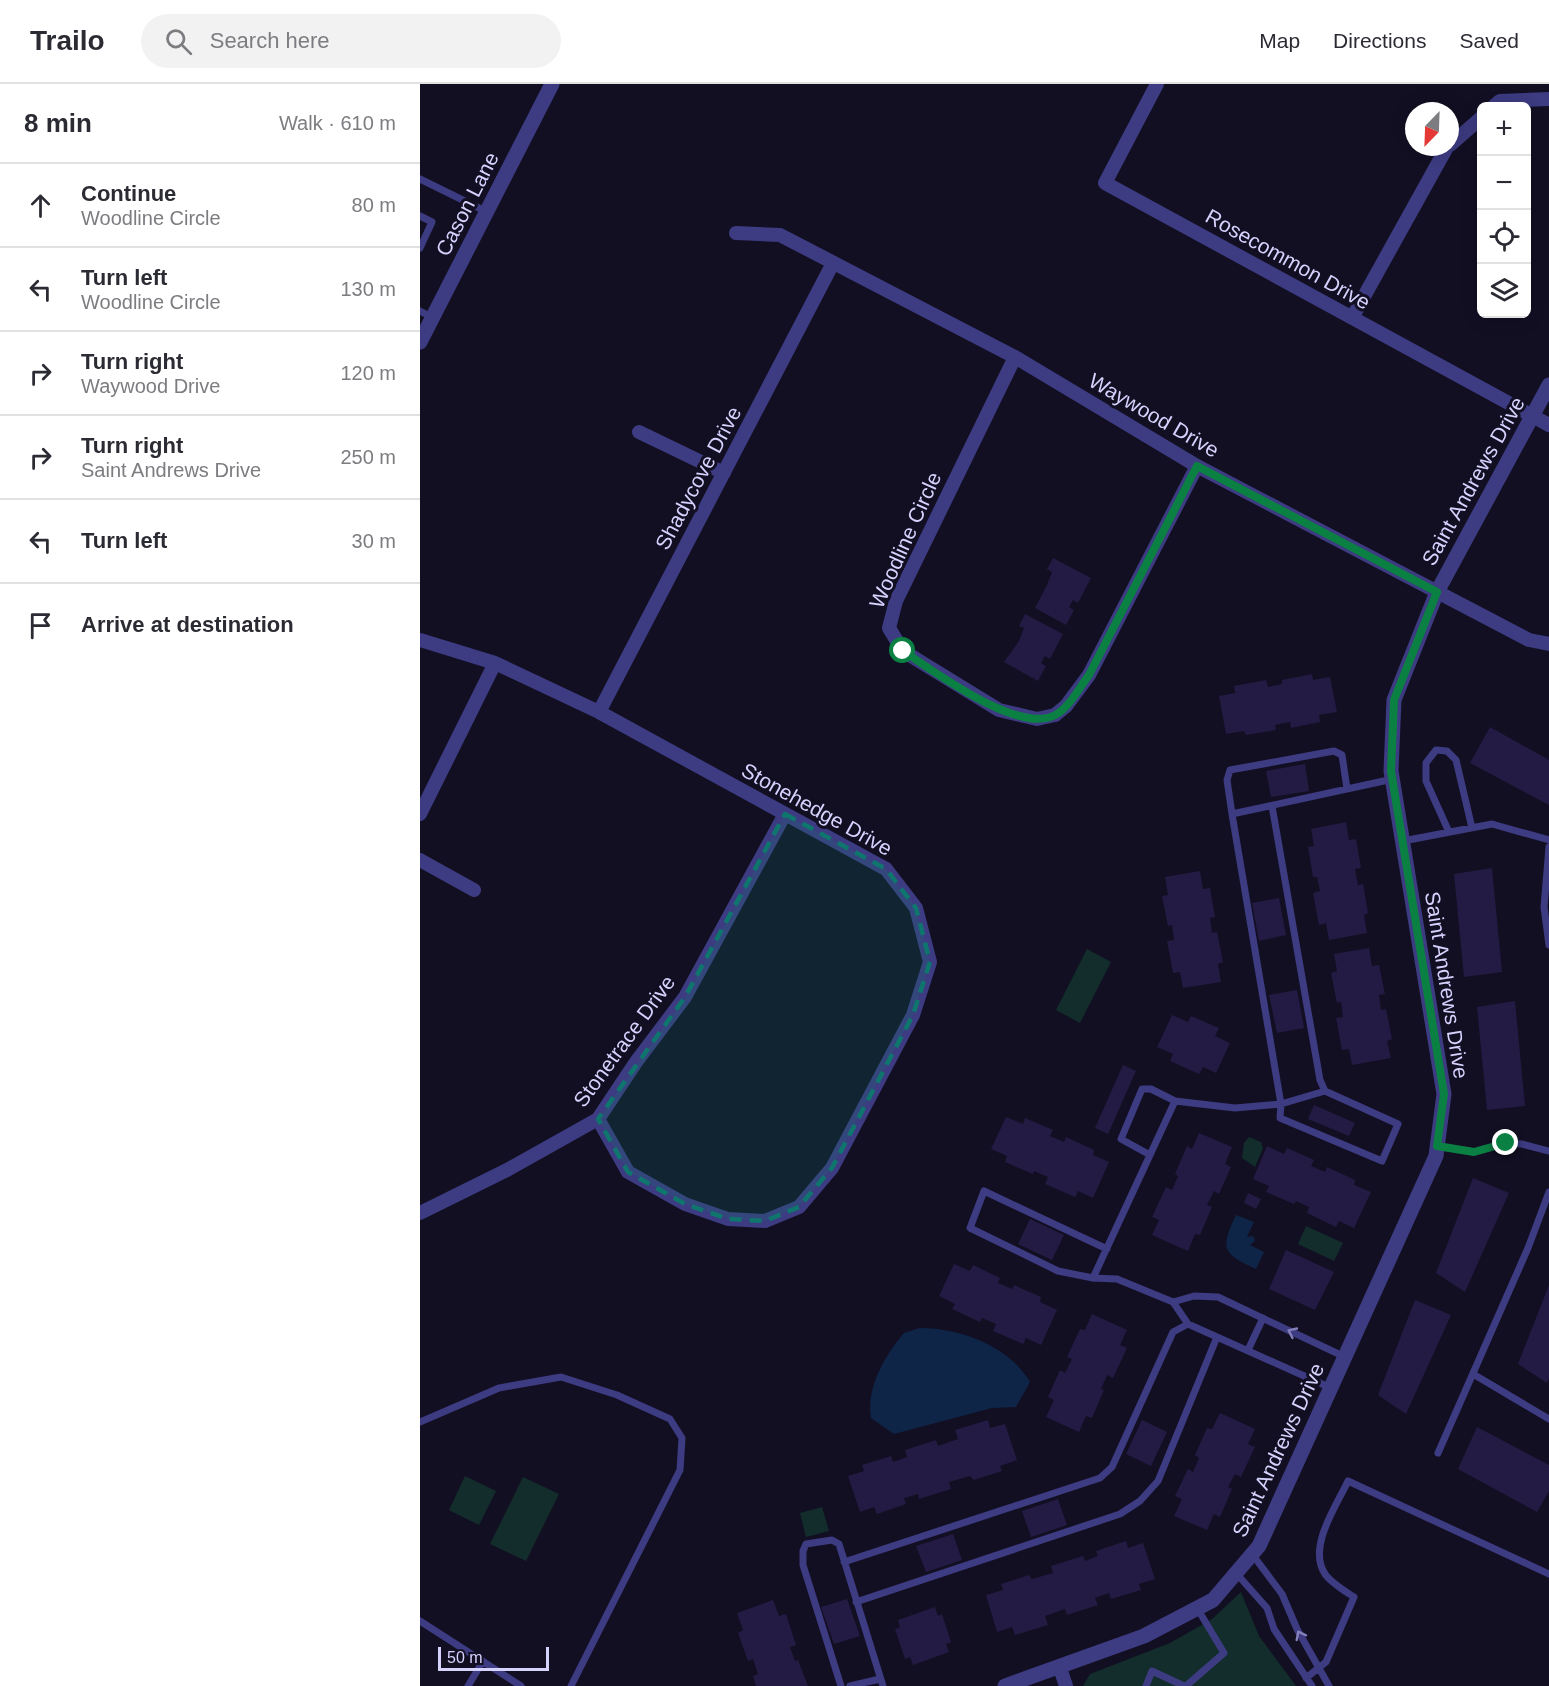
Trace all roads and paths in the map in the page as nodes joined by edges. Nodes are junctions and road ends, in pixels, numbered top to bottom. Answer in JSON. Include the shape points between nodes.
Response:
{"nodes":[{"id":1,"x":552,"y":84,"type":"edge"},
{"id":2,"x":1157,"y":84,"type":"edge"},
{"id":3,"x":1549,"y":99,"type":"edge"},
{"id":4,"x":1499,"y":102,"type":"edge"},
{"id":5,"x":1477,"y":121,"type":"edge"},
{"id":6,"x":1459,"y":137,"type":"edge"},
{"id":7,"x":1443,"y":156,"type":"edge"},
{"id":8,"x":420,"y":179,"type":"edge"},
{"id":9,"x":487,"y":212,"type":"junction"},
{"id":10,"x":420,"y":216,"type":"edge"},
{"id":11,"x":736,"y":233,"type":"dead end"},
{"id":12,"x":420,"y":248,"type":"edge"},
{"id":13,"x":833,"y":263,"type":"junction"},
{"id":14,"x":426,"y":314,"type":"edge"},
{"id":15,"x":1352,"y":318,"type":"junction"},
{"id":16,"x":420,"y":342,"type":"edge"},
{"id":17,"x":1015,"y":357,"type":"junction"},
{"id":18,"x":1549,"y":385,"type":"edge"},
{"id":19,"x":1533,"y":416,"type":"junction"},
{"id":20,"x":1549,"y":425,"type":"edge"},
{"id":21,"x":639,"y":432,"type":"dead end"},
{"id":22,"x":1197,"y":466,"type":"junction"},
{"id":23,"x":724,"y":473,"type":"junction"},
{"id":24,"x":1437,"y":592,"type":"junction"},
{"id":25,"x":420,"y":640,"type":"edge"},
{"id":26,"x":1549,"y":644,"type":"edge"},
{"id":27,"x":495,"y":663,"type":"junction"},
{"id":28,"x":599,"y":712,"type":"junction"},
{"id":29,"x":1393,"y":779,"type":"junction"},
{"id":30,"x":1347,"y":789,"type":"junction"},
{"id":31,"x":1272,"y":806,"type":"junction"},
{"id":32,"x":420,"y":814,"type":"edge"},
{"id":33,"x":785,"y":814,"type":"junction"},
{"id":34,"x":1232,"y":814,"type":"junction"},
{"id":35,"x":1472,"y":828,"type":"junction"},
{"id":36,"x":1449,"y":832,"type":"junction"},
{"id":37,"x":1549,"y":840,"type":"edge"},
{"id":38,"x":1403,"y":841,"type":"junction"},
{"id":39,"x":1549,"y":847,"type":"edge"},
{"id":40,"x":420,"y":860,"type":"edge"},
{"id":41,"x":474,"y":890,"type":"dead end"},
{"id":42,"x":1549,"y":945,"type":"edge"},
{"id":43,"x":1325,"y":1091,"type":"junction"},
{"id":44,"x":1175,"y":1101,"type":"junction"},
{"id":45,"x":1281,"y":1104,"type":"junction"},
{"id":46,"x":598,"y":1119,"type":"junction"},
{"id":47,"x":1437,"y":1146,"type":"junction"},
{"id":48,"x":1549,"y":1151,"type":"edge"},
{"id":49,"x":1150,"y":1155,"type":"junction"},
{"id":50,"x":1549,"y":1192,"type":"edge"},
{"id":51,"x":420,"y":1213,"type":"edge"},
{"id":52,"x":1107,"y":1250,"type":"junction"},
{"id":53,"x":1093,"y":1278,"type":"junction"},
{"id":54,"x":1173,"y":1302,"type":"junction"},
{"id":55,"x":1263,"y":1318,"type":"junction"},
{"id":56,"x":1188,"y":1324,"type":"junction"},
{"id":57,"x":1217,"y":1336,"type":"junction"},
{"id":58,"x":1248,"y":1350,"type":"junction"},
{"id":59,"x":1345,"y":1357,"type":"junction"},
{"id":60,"x":1473,"y":1374,"type":"junction"},
{"id":61,"x":1331,"y":1388,"type":"junction"},
{"id":62,"x":1549,"y":1419,"type":"edge"},
{"id":63,"x":420,"y":1422,"type":"edge"},
{"id":64,"x":1438,"y":1453,"type":"dead end"},
{"id":65,"x":1252,"y":1554,"type":"junction"},
{"id":66,"x":844,"y":1562,"type":"junction"},
{"id":67,"x":1236,"y":1573,"type":"junction"},
{"id":68,"x":1549,"y":1574,"type":"edge"},
{"id":69,"x":856,"y":1602,"type":"junction"},
{"id":70,"x":1197,"y":1608,"type":"junction"},
{"id":71,"x":420,"y":1620,"type":"edge"},
{"id":72,"x":483,"y":1661,"type":"junction"},
{"id":73,"x":1060,"y":1668,"type":"junction"},
{"id":74,"x":1319,"y":1668,"type":"junction"},
{"id":75,"x":1306,"y":1678,"type":"junction"},
{"id":76,"x":882,"y":1682,"type":"edge"},
{"id":77,"x":468,"y":1686,"type":"edge"},
{"id":78,"x":521,"y":1686,"type":"edge"},
{"id":79,"x":571,"y":1686,"type":"edge"},
{"id":80,"x":841,"y":1686,"type":"edge"},
{"id":81,"x":850,"y":1686,"type":"edge"},
{"id":82,"x":1005,"y":1686,"type":"edge"},
{"id":83,"x":1066,"y":1686,"type":"edge"},
{"id":84,"x":1146,"y":1686,"type":"edge"},
{"id":85,"x":1185,"y":1686,"type":"edge"},
{"id":86,"x":1312,"y":1686,"type":"edge"},
{"id":87,"x":1329,"y":1686,"type":"edge"}],
"edges":[{"from":1,"to":9,"type":"street","name":"Cason Lane"},
{"from":2,"to":15,"type":"street","name":"Rosecommon Drive","via":[[1105,183]]},
{"from":3,"to":4,"type":"street"},
{"from":5,"to":6,"type":"street"},
{"from":7,"to":15,"type":"street"},
{"from":8,"to":9,"type":"lane"},
{"from":9,"to":14,"type":"street","name":"Cason Lane"},
{"from":10,"to":12,"type":"lane","via":[[432,222]]},
{"from":11,"to":13,"type":"street","name":"Waywood Drive","via":[[780,235]]},
{"from":13,"to":17,"type":"street","name":"Waywood Drive"},
{"from":13,"to":23,"type":"street","name":"Shadycove Drive"},
{"from":14,"to":16,"type":"street","name":"Cason Lane"},
{"from":15,"to":19,"type":"street","name":"Rosecommon Drive"},
{"from":17,"to":22,"type":"street","name":"Waywood Drive"},
{"from":17,"to":22,"type":"street","name":"Woodline Circle","via":[[896,601],[889,628],[903,651],[999,710],[1037,719],[1055,715],[1066,706],[1089,675]]},
{"from":18,"to":19,"type":"street","name":"Saint Andrews Drive"},
{"from":19,"to":20,"type":"street","name":"Rosecommon Drive"},
{"from":19,"to":24,"type":"street","name":"Saint Andrews Drive"},
{"from":21,"to":23,"type":"street"},
{"from":22,"to":24,"type":"street","name":"Waywood Drive"},
{"from":23,"to":28,"type":"street","name":"Shadycove Drive"},
{"from":24,"to":26,"type":"street","name":"Waywood Drive","via":[[1529,640]]},
{"from":24,"to":29,"type":"street","name":"Saint Andrews Drive","via":[[1394,700]]},
{"from":25,"to":27,"type":"street","name":"Stonehedge Drive"},
{"from":27,"to":28,"type":"street","name":"Stonehedge Drive"},
{"from":27,"to":32,"type":"street"},
{"from":28,"to":33,"type":"street","name":"Stonehedge Drive"},
{"from":29,"to":30,"type":"lane"},
{"from":29,"to":38,"type":"street","name":"Saint Andrews Drive"},
{"from":30,"to":31,"type":"lane"},
{"from":30,"to":34,"type":"lane","via":[[1342,755],[1334,751],[1230,770],[1227,780]]},
{"from":31,"to":34,"type":"lane"},
{"from":31,"to":43,"type":"lane"},
{"from":33,"to":46,"type":"street","name":"Stonetrace Drive","via":[[685,998]]},
{"from":33,"to":46,"type":"street","name":"Stonehedge Drive","via":[[886,869],[916,908],[930,962],[913,1015],[832,1168],[799,1207],[765,1221],[728,1219],[685,1204],[628,1172]]},
{"from":34,"to":45,"type":"lane"},
{"from":35,"to":36,"type":"lane"},
{"from":35,"to":36,"type":"lane","via":[[1456,760],[1447,751],[1436,750],[1426,763],[1426,781]]},
{"from":35,"to":37,"type":"lane","via":[[1492,824]]},
{"from":36,"to":38,"type":"lane"},
{"from":38,"to":47,"type":"street","name":"Saint Andrews Drive","via":[[1444,1094]]},
{"from":39,"to":42,"type":"lane","via":[[1544,907]]},
{"from":40,"to":41,"type":"street"},
{"from":43,"to":45,"type":"lane"},
{"from":43,"to":45,"type":"lane","via":[[1398,1124],[1382,1161],[1280,1118]]},
{"from":44,"to":45,"type":"lane","via":[[1235,1108]]},
{"from":44,"to":49,"type":"lane"},
{"from":44,"to":49,"type":"lane","via":[[1151,1089],[1142,1089],[1121,1138]]},
{"from":46,"to":51,"type":"street","name":"Stonetrace Drive"},
{"from":47,"to":48,"type":"lane","via":[[1474,1152],[1506,1143]]},
{"from":47,"to":59,"type":"street","name":"Saint Andrews Drive","via":[[1436,1156]]},
{"from":49,"to":52,"type":"lane"},
{"from":50,"to":60,"type":"lane"},
{"from":52,"to":53,"type":"lane"},
{"from":52,"to":53,"type":"lane","via":[[984,1191],[970,1228],[1058,1271]]},
{"from":53,"to":54,"type":"lane","via":[[1117,1279]]},
{"from":54,"to":55,"type":"lane","via":[[1194,1296],[1218,1297]]},
{"from":54,"to":56,"type":"lane"},
{"from":55,"to":58,"type":"lane"},
{"from":59,"to":55,"type":"lane","one_way":true},
{"from":56,"to":57,"type":"lane"},
{"from":56,"to":66,"type":"lane","via":[[1173,1332],[1112,1467],[1100,1478]]},
{"from":57,"to":58,"type":"lane"},
{"from":57,"to":69,"type":"lane","via":[[1158,1482],[1140,1501],[1120,1514]]},
{"from":58,"to":61,"type":"lane"},
{"from":59,"to":61,"type":"street","name":"Saint Andrews Drive"},
{"from":60,"to":62,"type":"lane"},
{"from":60,"to":64,"type":"lane"},
{"from":61,"to":65,"type":"street","name":"Saint Andrews Drive"},
{"from":63,"to":79,"type":"lane","via":[[499,1388],[561,1377],[617,1395],[670,1419],[682,1438],[680,1470]]},
{"from":65,"to":67,"type":"street","name":"Saint Andrews Drive"},
{"from":74,"to":65,"type":"lane","one_way":true,"via":[[1282,1594]]},
{"from":66,"to":69,"type":"lane"},
{"from":66,"to":80,"type":"lane","via":[[839,1544],[831,1540],[804,1546],[803,1565]]},
{"from":67,"to":70,"type":"street","name":"Saint Andrews Drive","via":[[1213,1600]]},
{"from":67,"to":75,"type":"lane","via":[[1267,1608],[1274,1629]]},
{"from":68,"to":74,"type":"lane","via":[[1348,1481],[1319,1554],[1324,1573],[1354,1597],[1326,1662]]},
{"from":69,"to":76,"type":"lane"},
{"from":70,"to":73,"type":"street","name":"Saint Andrews Drive","via":[[1144,1636]]},
{"from":70,"to":85,"type":"lane","via":[[1224,1653]]},
{"from":71,"to":72,"type":"lane"},
{"from":72,"to":77,"type":"lane"},
{"from":72,"to":78,"type":"lane"},
{"from":73,"to":82,"type":"street","name":"Saint Andrews Drive"},
{"from":73,"to":83,"type":"street"},
{"from":74,"to":75,"type":"lane"},
{"from":74,"to":87,"type":"lane"},
{"from":75,"to":86,"type":"lane"},
{"from":76,"to":81,"type":"lane"},
{"from":84,"to":85,"type":"lane","via":[[1152,1671]]}]}
